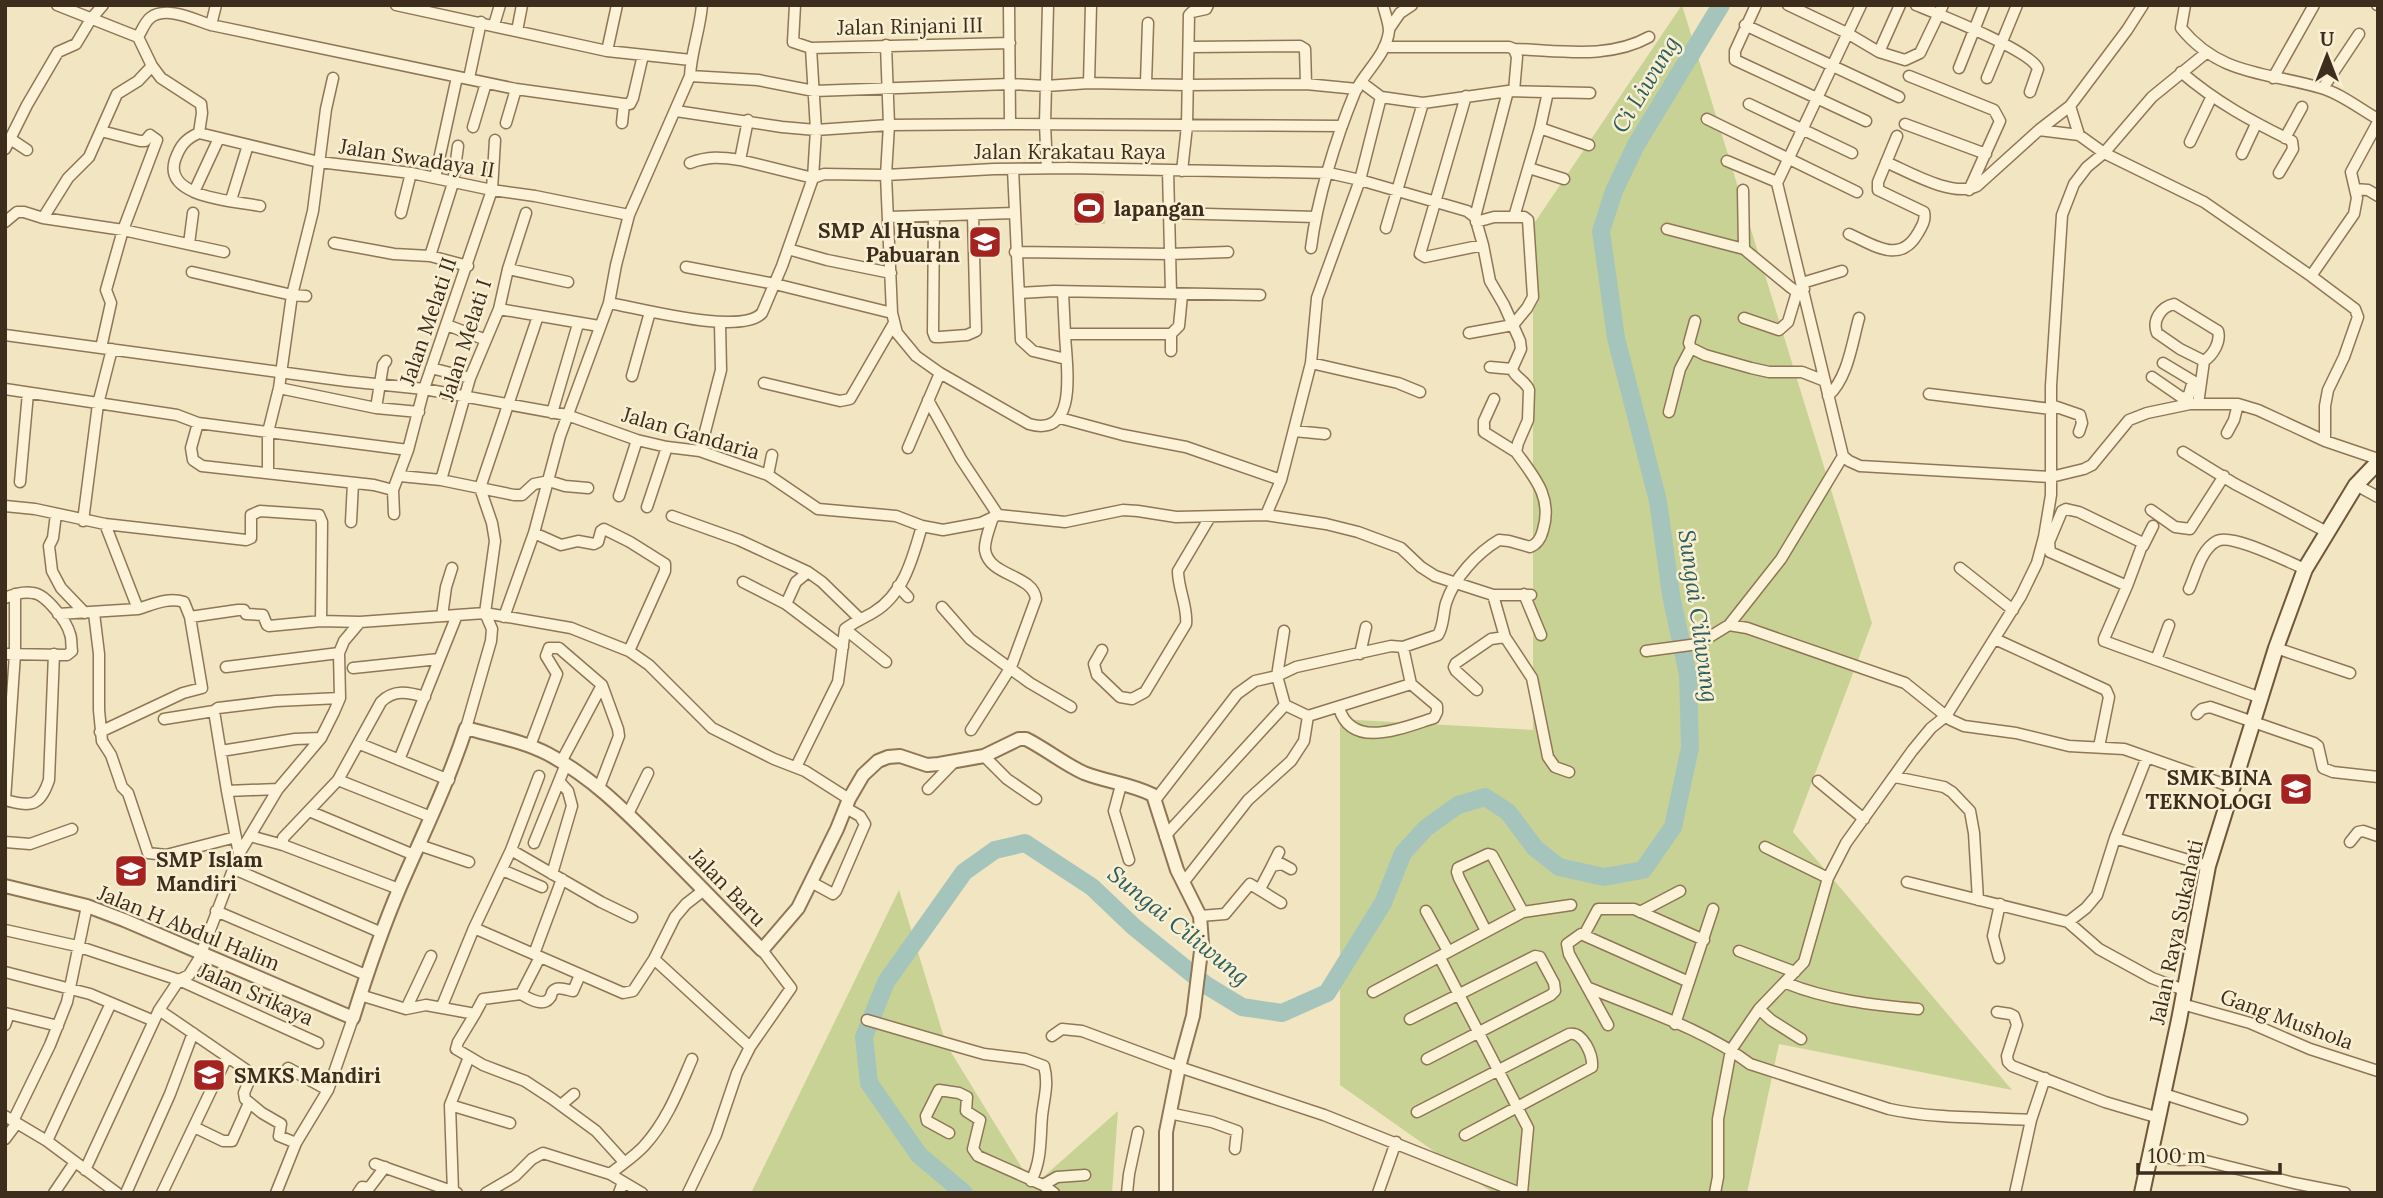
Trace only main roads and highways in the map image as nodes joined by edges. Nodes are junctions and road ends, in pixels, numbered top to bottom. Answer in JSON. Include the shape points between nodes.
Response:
{"nodes":[{"id":1,"x":2378,"y":461,"type":"edge"},
{"id":2,"x":2142,"y":1193,"type":"edge"}],
"edges":[{"from":1,"to":2,"type":"main road","name":"Jalan Raya Sukahati","via":[[2356,485],[2305,569],[2276,648],[2208,866]]}]}
